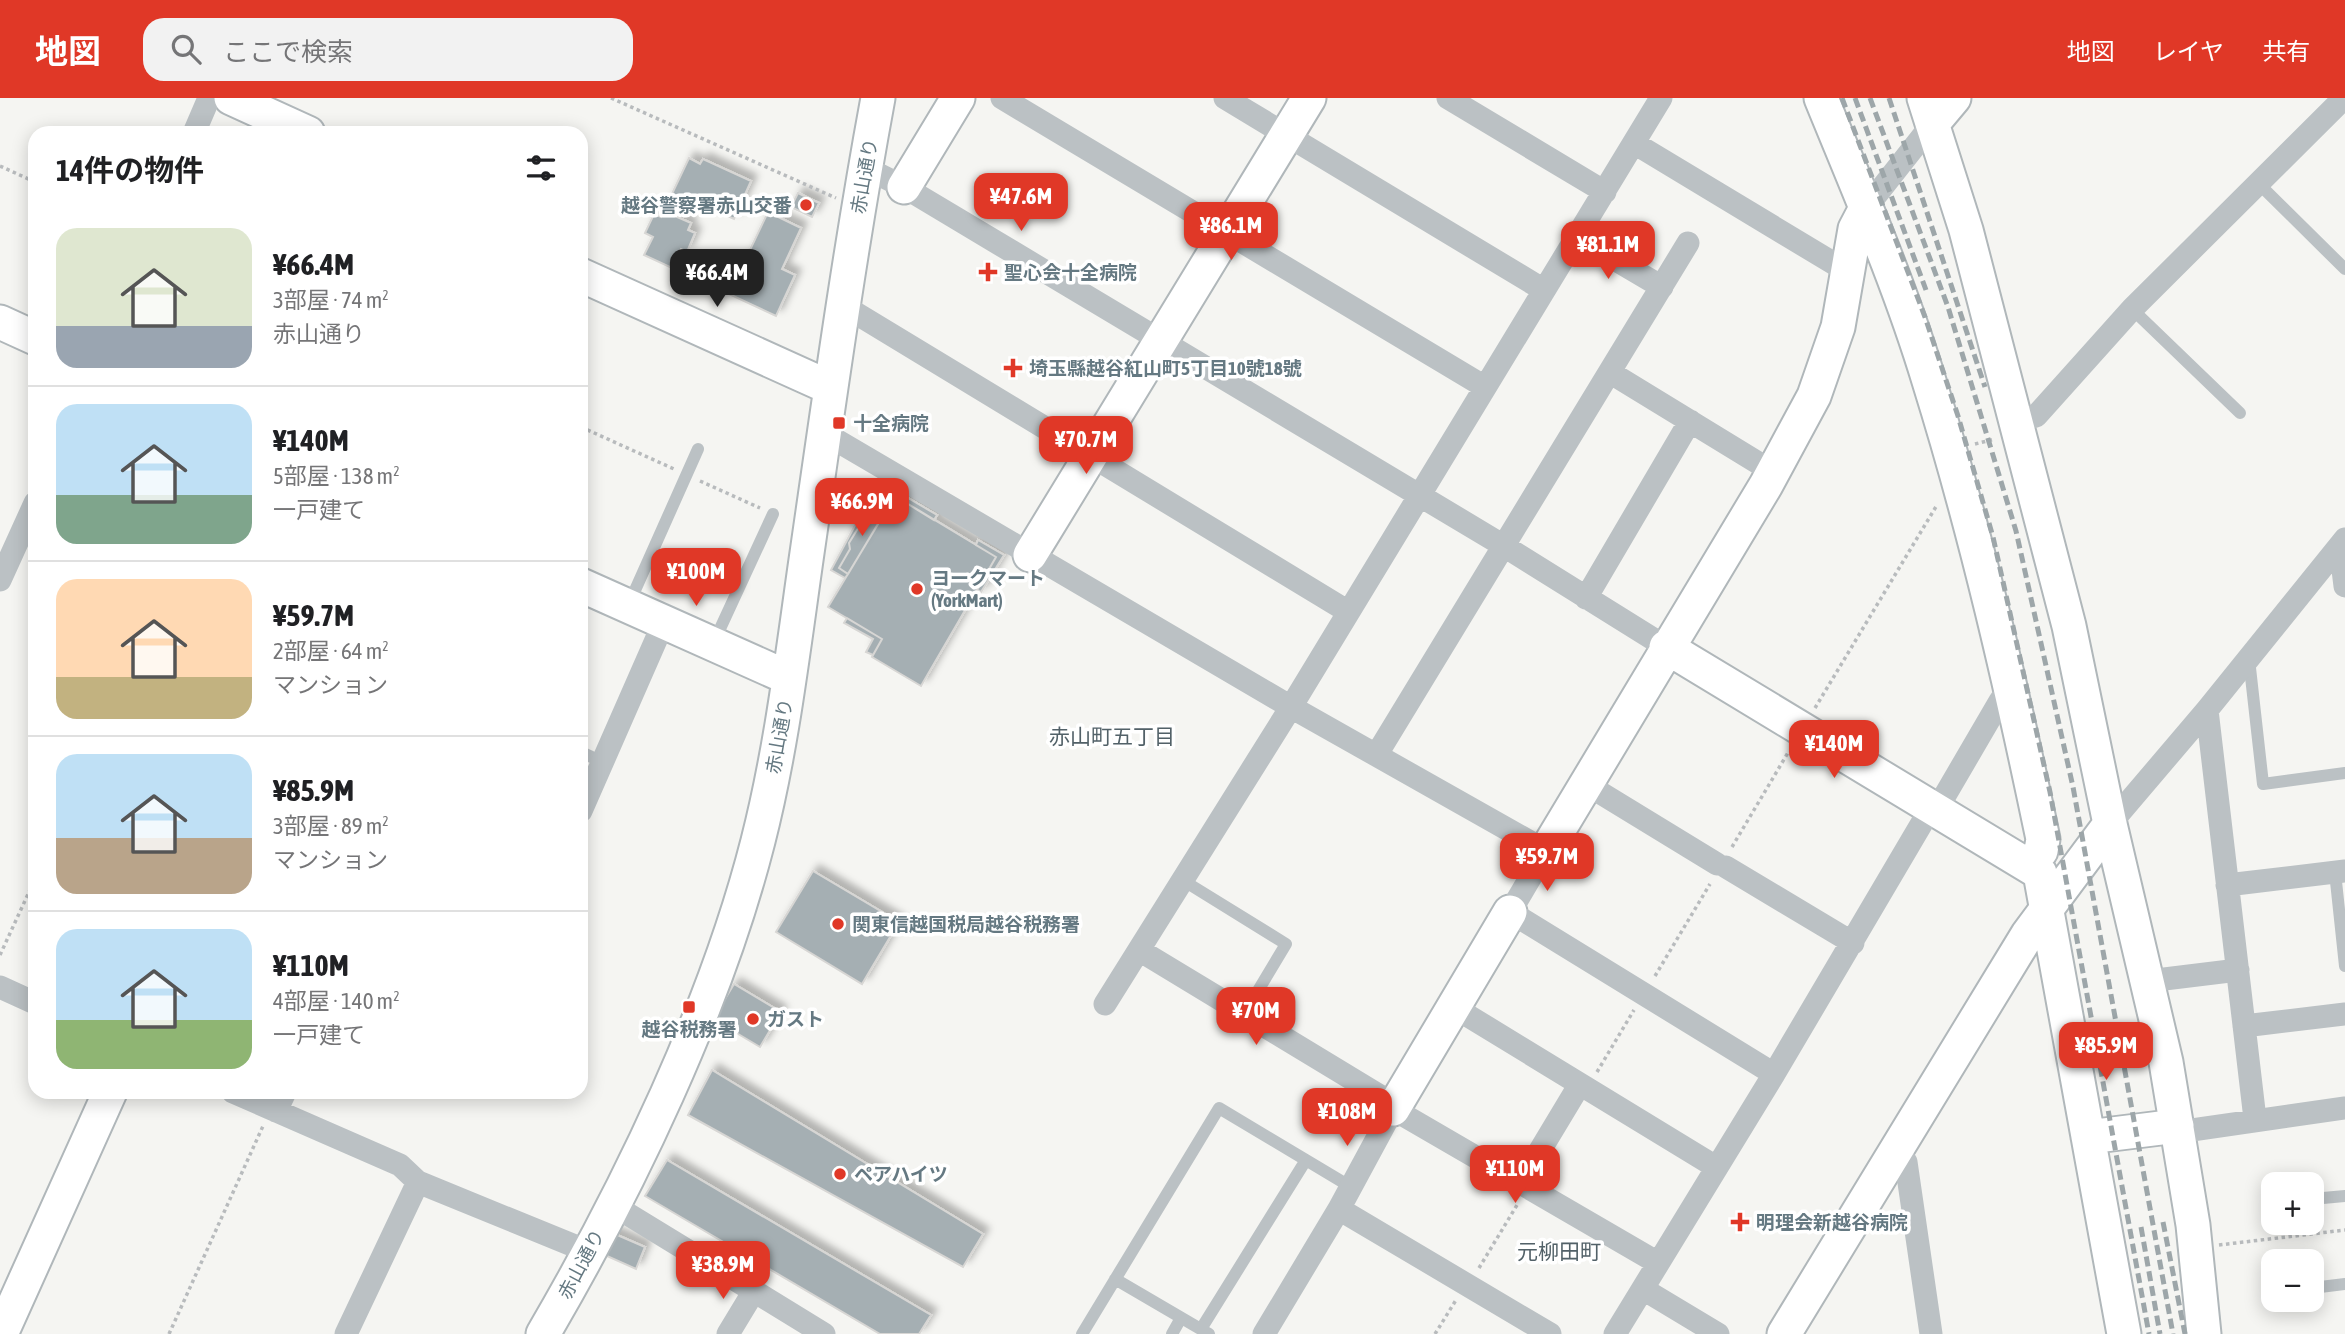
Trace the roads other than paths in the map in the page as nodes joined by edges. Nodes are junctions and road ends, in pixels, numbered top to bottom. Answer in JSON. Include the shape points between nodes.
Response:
{"nodes":[{"id":1,"x":209,"y":98,"type":"edge"},
{"id":2,"x":231,"y":98,"type":"edge"},
{"id":3,"x":877,"y":98,"type":"edge"},
{"id":4,"x":958,"y":98,"type":"edge"},
{"id":5,"x":1002,"y":98,"type":"edge"},
{"id":6,"x":1225,"y":98,"type":"edge"},
{"id":7,"x":1309,"y":98,"type":"edge"},
{"id":8,"x":1448,"y":98,"type":"edge"},
{"id":9,"x":1661,"y":98,"type":"edge"},
{"id":10,"x":1821,"y":98,"type":"edge"},
{"id":11,"x":2344,"y":101,"type":"edge"},
{"id":12,"x":1937,"y":106,"type":"edge"},
{"id":13,"x":197,"y":126,"type":"edge"},
{"id":14,"x":292,"y":126,"type":"edge"},
{"id":15,"x":1287,"y":134,"type":"junction"},
{"id":16,"x":1634,"y":143,"type":"junction"},
{"id":17,"x":864,"y":170,"type":"junction"},
{"id":18,"x":2259,"y":184,"type":"junction"},
{"id":19,"x":904,"y":187,"type":"junction"},
{"id":20,"x":1605,"y":192,"type":"junction"},
{"id":21,"x":1866,"y":208,"type":"junction"},
{"id":22,"x":1225,"y":233,"type":"junction"},
{"id":23,"x":1577,"y":237,"type":"junction"},
{"id":24,"x":1688,"y":243,"type":"dead end"},
{"id":25,"x":2345,"y":269,"type":"edge"},
{"id":26,"x":1848,"y":272,"type":"junction"},
{"id":27,"x":588,"y":278,"type":"edge"},
{"id":28,"x":1662,"y":288,"type":"junction"},
{"id":29,"x":1544,"y":290,"type":"junction"},
{"id":30,"x":844,"y":306,"type":"junction"},
{"id":31,"x":2132,"y":309,"type":"junction"},
{"id":32,"x":0,"y":322,"type":"edge"},
{"id":33,"x":28,"y":335,"type":"edge"},
{"id":34,"x":1161,"y":342,"type":"junction"},
{"id":35,"x":1611,"y":373,"type":"junction"},
{"id":36,"x":1485,"y":387,"type":"junction"},
{"id":37,"x":831,"y":388,"type":"junction"},
{"id":38,"x":2240,"y":413,"type":"dead end"},
{"id":39,"x":1690,"y":421,"type":"junction"},
{"id":40,"x":2016,"y":426,"type":"junction"},
{"id":41,"x":824,"y":433,"type":"junction"},
{"id":42,"x":698,"y":449,"type":"dead end"},
{"id":43,"x":1092,"y":454,"type":"junction"},
{"id":44,"x":1773,"y":472,"type":"junction"},
{"id":45,"x":1417,"y":496,"type":"junction"},
{"id":46,"x":773,"y":514,"type":"dead end"},
{"id":47,"x":28,"y":518,"type":"edge"},
{"id":48,"x":2343,"y":542,"type":"edge"},
{"id":49,"x":1504,"y":546,"type":"junction"},
{"id":50,"x":1030,"y":555,"type":"junction"},
{"id":51,"x":0,"y":580,"type":"edge"},
{"id":52,"x":2345,"y":586,"type":"edge"},
{"id":53,"x":588,"y":588,"type":"edge"},
{"id":54,"x":1586,"y":598,"type":"junction"},
{"id":55,"x":628,"y":607,"type":"junction"},
{"id":56,"x":1347,"y":611,"type":"junction"},
{"id":57,"x":663,"y":624,"type":"junction"},
{"id":58,"x":712,"y":645,"type":"junction"},
{"id":59,"x":1666,"y":648,"type":"junction"},
{"id":60,"x":2249,"y":659,"type":"junction"},
{"id":61,"x":789,"y":678,"type":"junction"},
{"id":62,"x":2013,"y":694,"type":"junction"},
{"id":63,"x":1291,"y":707,"type":"junction"},
{"id":64,"x":2207,"y":710,"type":"junction"},
{"id":65,"x":1377,"y":754,"type":"junction"},
{"id":66,"x":588,"y":755,"type":"edge"},
{"id":67,"x":602,"y":762,"type":"junction"},
{"id":68,"x":2345,"y":773,"type":"edge"},
{"id":69,"x":1586,"y":784,"type":"junction"},
{"id":70,"x":588,"y":795,"type":"edge"},
{"id":71,"x":1934,"y":808,"type":"junction"},
{"id":72,"x":2110,"y":824,"type":"junction"},
{"id":73,"x":1546,"y":851,"type":"junction"},
{"id":74,"x":2030,"y":865,"type":"junction"},
{"id":75,"x":2340,"y":872,"type":"edge"},
{"id":76,"x":1184,"y":881,"type":"junction"},
{"id":77,"x":2227,"y":885,"type":"junction"},
{"id":78,"x":2047,"y":907,"type":"junction"},
{"id":79,"x":1510,"y":912,"type":"junction"},
{"id":80,"x":1853,"y":943,"type":"junction"},
{"id":81,"x":1139,"y":950,"type":"junction"},
{"id":82,"x":2345,"y":966,"type":"edge"},
{"id":83,"x":2238,"y":970,"type":"junction"},
{"id":84,"x":2148,"y":981,"type":"junction"},
{"id":85,"x":0,"y":987,"type":"edge"},
{"id":86,"x":28,"y":1000,"type":"edge"},
{"id":87,"x":1105,"y":1004,"type":"dead end"},
{"id":88,"x":1452,"y":1006,"type":"junction"},
{"id":89,"x":1244,"y":1014,"type":"junction"},
{"id":90,"x":2345,"y":1014,"type":"edge"},
{"id":91,"x":2244,"y":1026,"type":"junction"},
{"id":92,"x":1774,"y":1074,"type":"junction"},
{"id":93,"x":1583,"y":1087,"type":"junction"},
{"id":94,"x":107,"y":1099,"type":"edge"},
{"id":95,"x":259,"y":1099,"type":"edge"},
{"id":96,"x":277,"y":1104,"type":"edge"},
{"id":97,"x":1394,"y":1107,"type":"junction"},
{"id":98,"x":2345,"y":1108,"type":"edge"},
{"id":99,"x":2255,"y":1119,"type":"junction"},
{"id":100,"x":2178,"y":1129,"type":"junction"},
{"id":101,"x":2088,"y":1137,"type":"junction"},
{"id":102,"x":1892,"y":1154,"type":"junction"},
{"id":103,"x":1306,"y":1160,"type":"junction"},
{"id":104,"x":1716,"y":1167,"type":"junction"},
{"id":105,"x":418,"y":1182,"type":"junction"},
{"id":106,"x":1524,"y":1185,"type":"junction"},
{"id":107,"x":1351,"y":1187,"type":"junction"},
{"id":108,"x":2345,"y":1196,"type":"edge"},
{"id":109,"x":2324,"y":1198,"type":"edge"},
{"id":110,"x":612,"y":1205,"type":"junction"},
{"id":111,"x":1339,"y":1209,"type":"junction"},
{"id":112,"x":587,"y":1251,"type":"junction"},
{"id":113,"x":1658,"y":1263,"type":"junction"},
{"id":114,"x":1115,"y":1279,"type":"junction"},
{"id":115,"x":2345,"y":1284,"type":"edge"},
{"id":116,"x":2324,"y":1286,"type":"edge"},
{"id":117,"x":1643,"y":1289,"type":"junction"},
{"id":118,"x":754,"y":1291,"type":"junction"},
{"id":119,"x":1181,"y":1318,"type":"junction"},
{"id":120,"x":1205,"y":1332,"type":"edge"},
{"id":121,"x":1,"y":1334,"type":"edge"},
{"id":122,"x":346,"y":1334,"type":"edge"},
{"id":123,"x":544,"y":1334,"type":"edge"},
{"id":124,"x":728,"y":1334,"type":"edge"},
{"id":125,"x":824,"y":1334,"type":"edge"},
{"id":126,"x":1082,"y":1334,"type":"edge"},
{"id":127,"x":1172,"y":1334,"type":"edge"},
{"id":128,"x":1264,"y":1334,"type":"edge"},
{"id":129,"x":1550,"y":1334,"type":"edge"},
{"id":130,"x":1615,"y":1334,"type":"edge"},
{"id":131,"x":1717,"y":1334,"type":"edge"},
{"id":132,"x":1784,"y":1334,"type":"edge"},
{"id":133,"x":1931,"y":1334,"type":"edge"},
{"id":134,"x":2124,"y":1334,"type":"edge"},
{"id":135,"x":2204,"y":1334,"type":"edge"}],
"edges":[{"from":1,"to":13,"type":"street"},
{"from":2,"to":14,"type":"street"},
{"from":3,"to":17,"type":"street","name":"赤山通り"},
{"from":4,"to":19,"type":"street"},
{"from":5,"to":22,"type":"street"},
{"from":6,"to":15,"type":"street"},
{"from":7,"to":15,"type":"street"},
{"from":8,"to":20,"type":"street"},
{"from":9,"to":16,"type":"street"},
{"from":10,"to":21,"type":"street"},
{"from":11,"to":18,"type":"street"},
{"from":12,"to":21,"type":"street"},
{"from":12,"to":40,"type":"street"},
{"from":15,"to":22,"type":"street"},
{"from":15,"to":29,"type":"street"},
{"from":16,"to":20,"type":"street"},
{"from":16,"to":26,"type":"street"},
{"from":17,"to":19,"type":"street"},
{"from":17,"to":30,"type":"street","name":"赤山通り"},
{"from":18,"to":25,"type":"lane"},
{"from":18,"to":31,"type":"street"},
{"from":19,"to":34,"type":"street"},
{"from":20,"to":23,"type":"street"},
{"from":21,"to":26,"type":"street","via":[[1854,229]]},
{"from":21,"to":62,"type":"street","via":[[1928,378]]},
{"from":22,"to":34,"type":"street"},
{"from":22,"to":36,"type":"street"},
{"from":23,"to":28,"type":"street"},
{"from":23,"to":29,"type":"street"},
{"from":24,"to":28,"type":"street"},
{"from":26,"to":44,"type":"street","via":[[1838,327],[1814,396]]},
{"from":27,"to":37,"type":"street"},
{"from":28,"to":35,"type":"street"},
{"from":29,"to":36,"type":"street"},
{"from":30,"to":37,"type":"street","name":"赤山通り"},
{"from":30,"to":43,"type":"street"},
{"from":31,"to":38,"type":"lane"},
{"from":31,"to":40,"type":"street","via":[[2036,416]]},
{"from":32,"to":33,"type":"street"},
{"from":34,"to":43,"type":"street"},
{"from":34,"to":45,"type":"street"},
{"from":35,"to":39,"type":"street"},
{"from":35,"to":49,"type":"street"},
{"from":36,"to":45,"type":"street"},
{"from":37,"to":41,"type":"street","name":"赤山通り"},
{"from":39,"to":44,"type":"street"},
{"from":39,"to":54,"type":"street"},
{"from":40,"to":72,"type":"street","via":[[2069,626]]},
{"from":41,"to":50,"type":"street"},
{"from":41,"to":61,"type":"street","name":"赤山通り"},
{"from":42,"to":55,"type":"lane"},
{"from":43,"to":50,"type":"street"},
{"from":43,"to":56,"type":"street"},
{"from":44,"to":59,"type":"street"},
{"from":45,"to":49,"type":"street"},
{"from":45,"to":56,"type":"street"},
{"from":46,"to":58,"type":"lane"},
{"from":47,"to":51,"type":"street"},
{"from":48,"to":52,"type":"street"},
{"from":48,"to":60,"type":"street"},
{"from":49,"to":54,"type":"street"},
{"from":49,"to":65,"type":"street"},
{"from":50,"to":63,"type":"street"},
{"from":53,"to":55,"type":"street"},
{"from":54,"to":59,"type":"street"},
{"from":55,"to":57,"type":"street"},
{"from":56,"to":63,"type":"street"},
{"from":57,"to":58,"type":"street"},
{"from":57,"to":67,"type":"street"},
{"from":58,"to":61,"type":"street"},
{"from":59,"to":69,"type":"street"},
{"from":59,"to":71,"type":"street","via":[[1806,722]]},
{"from":60,"to":64,"type":"street"},
{"from":60,"to":68,"type":"lane","via":[[2263,784]]},
{"from":61,"to":110,"type":"street","name":"赤山通り","via":[[759,839],[743,896],[690,1040]]},
{"from":62,"to":71,"type":"street","via":[[2000,701]]},
{"from":62,"to":74,"type":"street","via":[[2043,839],[2041,852]]},
{"from":63,"to":65,"type":"street"},
{"from":63,"to":76,"type":"street"},
{"from":64,"to":72,"type":"street"},
{"from":64,"to":77,"type":"street"},
{"from":65,"to":73,"type":"street"},
{"from":66,"to":67,"type":"lane"},
{"from":67,"to":70,"type":"street"},
{"from":69,"to":73,"type":"street"},
{"from":69,"to":80,"type":"street"},
{"from":71,"to":74,"type":"street"},
{"from":71,"to":80,"type":"street"},
{"from":72,"to":78,"type":"street"},
{"from":72,"to":84,"type":"street"},
{"from":73,"to":79,"type":"street"},
{"from":74,"to":78,"type":"street","via":[[2040,873]]},
{"from":75,"to":77,"type":"street"},
{"from":75,"to":82,"type":"lane"},
{"from":76,"to":81,"type":"street"},
{"from":76,"to":89,"type":"lane","via":[[1286,944]]},
{"from":77,"to":83,"type":"street"},
{"from":78,"to":101,"type":"street"},
{"from":78,"to":102,"type":"street"},
{"from":79,"to":88,"type":"street"},
{"from":79,"to":92,"type":"street"},
{"from":80,"to":92,"type":"street"},
{"from":81,"to":87,"type":"street"},
{"from":81,"to":89,"type":"street"},
{"from":83,"to":84,"type":"street"},
{"from":83,"to":91,"type":"street"},
{"from":84,"to":100,"type":"street"},
{"from":85,"to":86,"type":"street"},
{"from":88,"to":93,"type":"street"},
{"from":88,"to":97,"type":"street"},
{"from":89,"to":97,"type":"street"},
{"from":90,"to":91,"type":"street"},
{"from":91,"to":99,"type":"street"},
{"from":92,"to":104,"type":"street"},
{"from":93,"to":104,"type":"street"},
{"from":93,"to":106,"type":"street"},
{"from":94,"to":121,"type":"street"},
{"from":95,"to":96,"type":"street"},
{"from":96,"to":105,"type":"street","via":[[400,1165]]},
{"from":97,"to":106,"type":"street"},
{"from":97,"to":107,"type":"street"},
{"from":98,"to":99,"type":"street"},
{"from":99,"to":100,"type":"street"},
{"from":100,"to":101,"type":"street"},
{"from":100,"to":135,"type":"street"},
{"from":101,"to":134,"type":"street"},
{"from":102,"to":132,"type":"street"},
{"from":102,"to":133,"type":"street","via":[[1906,1162]]},
{"from":103,"to":107,"type":"lane"},
{"from":103,"to":114,"type":"lane","via":[[1219,1108]]},
{"from":103,"to":120,"type":"lane"},
{"from":104,"to":113,"type":"street"},
{"from":105,"to":112,"type":"street"},
{"from":105,"to":122,"type":"street"},
{"from":106,"to":113,"type":"street"},
{"from":107,"to":111,"type":"street"},
{"from":108,"to":109,"type":"lane"},
{"from":110,"to":112,"type":"street","name":"赤山通り"},
{"from":110,"to":118,"type":"street"},
{"from":111,"to":128,"type":"street"},
{"from":111,"to":129,"type":"street"},
{"from":112,"to":123,"type":"street","name":"赤山通り"},
{"from":113,"to":117,"type":"street"},
{"from":114,"to":119,"type":"lane"},
{"from":114,"to":126,"type":"lane"},
{"from":115,"to":116,"type":"lane"},
{"from":117,"to":130,"type":"street"},
{"from":117,"to":131,"type":"street"},
{"from":118,"to":124,"type":"street"},
{"from":118,"to":125,"type":"street"},
{"from":119,"to":120,"type":"lane"},
{"from":119,"to":127,"type":"lane"}]}
